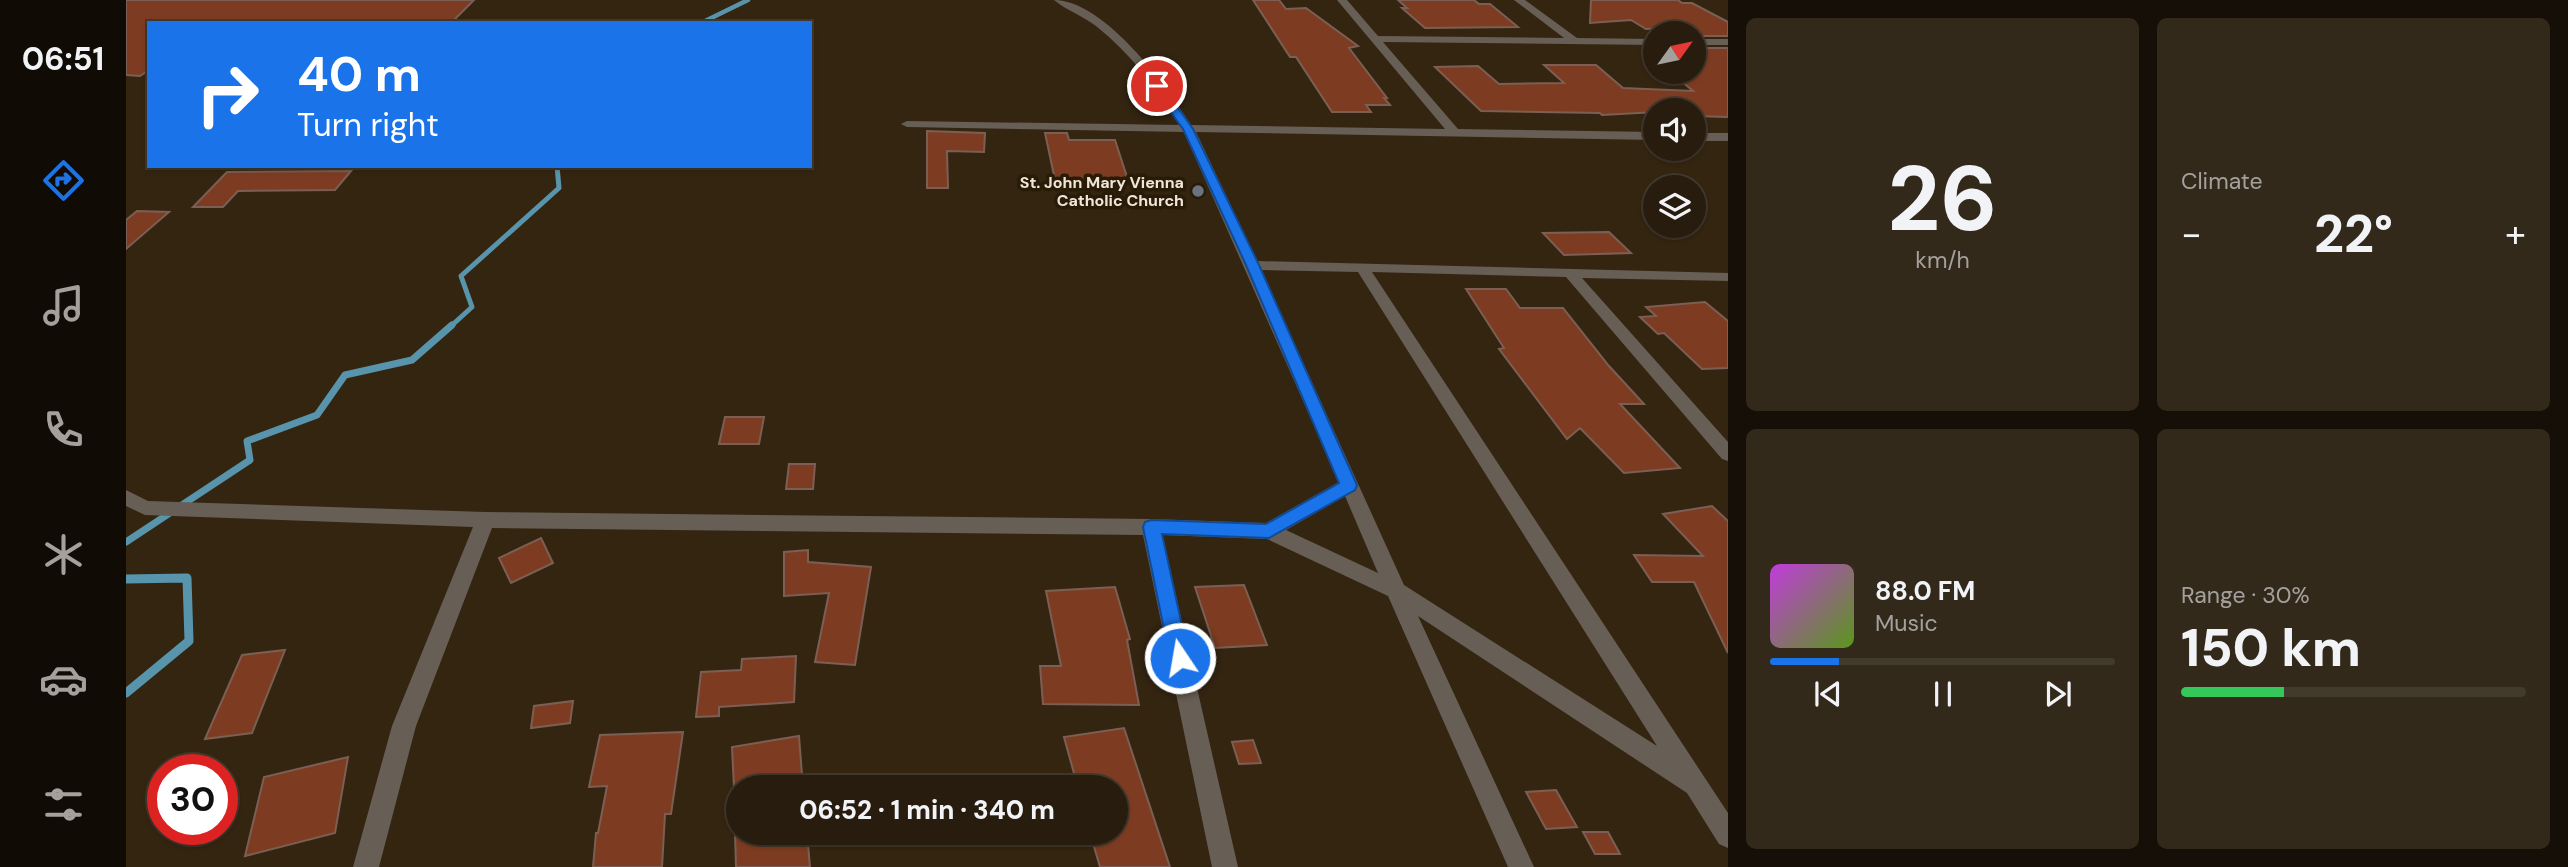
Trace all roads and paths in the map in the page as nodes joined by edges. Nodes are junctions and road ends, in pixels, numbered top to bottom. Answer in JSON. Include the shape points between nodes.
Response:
{"nodes":[{"id":1,"x":1059,"y":0,"type":"edge"},
{"id":2,"x":1342,"y":0,"type":"edge"},
{"id":3,"x":1519,"y":0,"type":"edge"},
{"id":4,"x":1376,"y":39,"type":"junction"},
{"id":5,"x":1574,"y":41,"type":"junction"},
{"id":6,"x":1643,"y":42,"type":"edge"},
{"id":7,"x":1706,"y":42,"type":"edge"},
{"id":8,"x":1728,"y":42,"type":"edge"},
{"id":9,"x":907,"y":124,"type":"dead end"},
{"id":10,"x":1188,"y":129,"type":"junction"},
{"id":11,"x":1455,"y":133,"type":"junction"},
{"id":12,"x":1643,"y":136,"type":"edge"},
{"id":13,"x":1706,"y":137,"type":"edge"},
{"id":14,"x":1728,"y":138,"type":"edge"},
{"id":15,"x":1252,"y":265,"type":"junction"},
{"id":16,"x":1363,"y":269,"type":"junction"},
{"id":17,"x":1570,"y":273,"type":"junction"},
{"id":18,"x":1728,"y":277,"type":"edge"},
{"id":19,"x":1728,"y":454,"type":"edge"},
{"id":20,"x":1349,"y":485,"type":"junction"},
{"id":21,"x":126,"y":497,"type":"edge"},
{"id":22,"x":485,"y":520,"type":"junction"},
{"id":23,"x":1151,"y":527,"type":"junction"},
{"id":24,"x":1269,"y":531,"type":"junction"},
{"id":25,"x":1395,"y":590,"type":"junction"},
{"id":26,"x":1695,"y":785,"type":"junction"},
{"id":27,"x":1728,"y":835,"type":"edge"},
{"id":28,"x":366,"y":867,"type":"edge"},
{"id":29,"x":1225,"y":867,"type":"edge"},
{"id":30,"x":1521,"y":867,"type":"edge"}],
"edges":[{"from":1,"to":10,"type":"street","via":[[1096,21],[1121,43]]},
{"from":2,"to":4,"type":"street"},
{"from":3,"to":5,"type":"street"},
{"from":4,"to":5,"type":"street"},
{"from":4,"to":11,"type":"street"},
{"from":5,"to":6,"type":"street"},
{"from":7,"to":8,"type":"street"},
{"from":9,"to":10,"type":"street"},
{"from":10,"to":11,"type":"street"},
{"from":10,"to":15,"type":"street"},
{"from":11,"to":12,"type":"street"},
{"from":13,"to":14,"type":"street"},
{"from":15,"to":16,"type":"street"},
{"from":15,"to":20,"type":"street"},
{"from":16,"to":17,"type":"street"},
{"from":16,"to":26,"type":"street"},
{"from":17,"to":18,"type":"street"},
{"from":17,"to":19,"type":"street"},
{"from":20,"to":24,"type":"street"},
{"from":20,"to":25,"type":"street"},
{"from":21,"to":22,"type":"street","via":[[145,508]]},
{"from":22,"to":23,"type":"street"},
{"from":22,"to":28,"type":"street","via":[[404,726]]},
{"from":23,"to":24,"type":"street"},
{"from":23,"to":29,"type":"street"},
{"from":24,"to":25,"type":"street"},
{"from":25,"to":26,"type":"street"},
{"from":25,"to":30,"type":"street"},
{"from":26,"to":27,"type":"street"}]}
